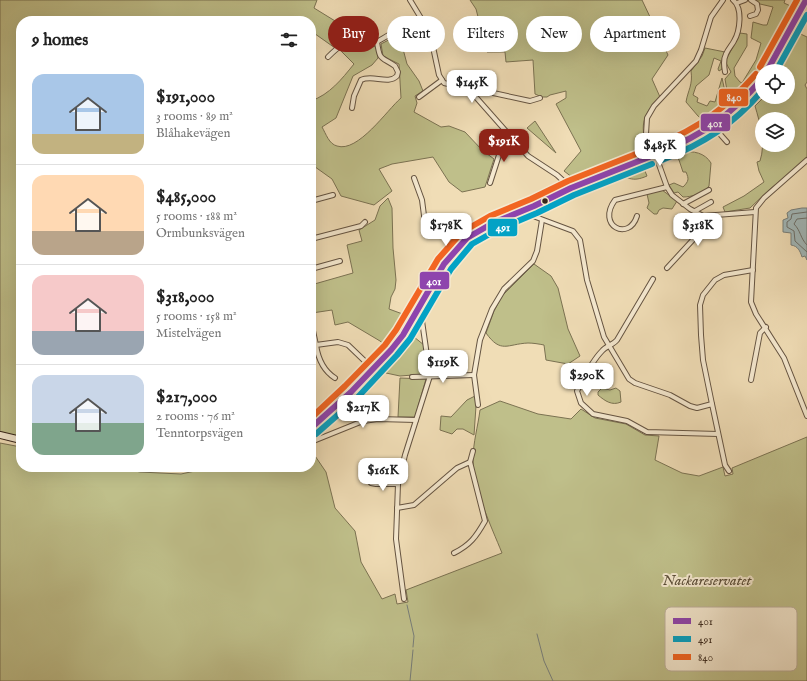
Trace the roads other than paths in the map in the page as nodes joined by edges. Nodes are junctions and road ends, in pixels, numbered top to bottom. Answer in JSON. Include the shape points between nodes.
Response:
{"nodes":[{"id":1,"x":410,"y":0,"type":"edge"},
{"id":2,"x":723,"y":0,"type":"edge"},
{"id":3,"x":744,"y":0,"type":"edge"},
{"id":4,"x":751,"y":0,"type":"edge"},
{"id":5,"x":806,"y":0,"type":"edge"},
{"id":6,"x":735,"y":1,"type":"edge"},
{"id":7,"x":420,"y":16,"type":"edge"},
{"id":8,"x":750,"y":16,"type":"dead end"},
{"id":9,"x":334,"y":52,"type":"edge"},
{"id":10,"x":378,"y":52,"type":"edge"},
{"id":11,"x":434,"y":52,"type":"edge"},
{"id":12,"x":328,"y":57,"type":"dead end"},
{"id":13,"x":771,"y":64,"type":"edge"},
{"id":14,"x":725,"y":72,"type":"dead end"},
{"id":15,"x":442,"y":80,"type":"junction"},
{"id":16,"x":755,"y":87,"type":"edge"},
{"id":17,"x":474,"y":95,"type":"junction"},
{"id":18,"x":419,"y":97,"type":"dead end"},
{"id":19,"x":540,"y":98,"type":"dead end"},
{"id":20,"x":352,"y":108,"type":"dead end"},
{"id":21,"x":719,"y":133,"type":"dead end"},
{"id":22,"x":513,"y":140,"type":"junction"},
{"id":23,"x":727,"y":142,"type":"dead end"},
{"id":24,"x":653,"y":149,"type":"junction"},
{"id":25,"x":660,"y":153,"type":"junction"},
{"id":26,"x":649,"y":157,"type":"junction"},
{"id":27,"x":656,"y":159,"type":"junction"},
{"id":28,"x":807,"y":160,"type":"edge"},
{"id":29,"x":414,"y":178,"type":"dead end"},
{"id":30,"x":490,"y":183,"type":"dead end"},
{"id":31,"x":667,"y":187,"type":"junction"},
{"id":32,"x":571,"y":188,"type":"junction"},
{"id":33,"x":709,"y":190,"type":"dead end"},
{"id":34,"x":333,"y":195,"type":"dead end"},
{"id":35,"x":316,"y":200,"type":"edge"},
{"id":36,"x":711,"y":202,"type":"dead end"},
{"id":37,"x":683,"y":204,"type":"junction"},
{"id":38,"x":529,"y":208,"type":"junction"},
{"id":39,"x":695,"y":212,"type":"junction"},
{"id":40,"x":755,"y":212,"type":"junction"},
{"id":41,"x":637,"y":216,"type":"dead end"},
{"id":42,"x":703,"y":216,"type":"junction"},
{"id":43,"x":542,"y":220,"type":"junction"},
{"id":44,"x":365,"y":222,"type":"dead end"},
{"id":45,"x":467,"y":238,"type":"junction"},
{"id":46,"x":316,"y":239,"type":"edge"},
{"id":47,"x":340,"y":261,"type":"dead end"},
{"id":48,"x":316,"y":268,"type":"edge"},
{"id":49,"x":667,"y":268,"type":"dead end"},
{"id":50,"x":753,"y":270,"type":"junction"},
{"id":51,"x":653,"y":279,"type":"dead end"},
{"id":52,"x":417,"y":312,"type":"junction"},
{"id":53,"x":766,"y":327,"type":"junction"},
{"id":54,"x":316,"y":345,"type":"joint"},
{"id":55,"x":609,"y":346,"type":"junction"},
{"id":56,"x":373,"y":368,"type":"junction"},
{"id":57,"x":474,"y":375,"type":"junction"},
{"id":58,"x":430,"y":376,"type":"junction"},
{"id":59,"x":412,"y":377,"type":"dead end"},
{"id":60,"x":335,"y":378,"type":"dead end"},
{"id":61,"x":751,"y":380,"type":"dead end"},
{"id":62,"x":712,"y":404,"type":"junction"},
{"id":63,"x":478,"y":405,"type":"dead end"},
{"id":64,"x":807,"y":416,"type":"edge"},
{"id":65,"x":416,"y":420,"type":"junction"},
{"id":66,"x":316,"y":424,"type":"edge"},
{"id":67,"x":718,"y":434,"type":"junction"},
{"id":68,"x":0,"y":436,"type":"edge"},
{"id":69,"x":16,"y":439,"type":"edge"},
{"id":70,"x":316,"y":440,"type":"edge"},
{"id":71,"x":473,"y":451,"type":"dead end"},
{"id":72,"x":470,"y":462,"type":"junction"},
{"id":73,"x":728,"y":471,"type":"dead end"},
{"id":74,"x":371,"y":483,"type":"dead end"},
{"id":75,"x":398,"y":484,"type":"junction"},
{"id":76,"x":397,"y":508,"type":"junction"},
{"id":77,"x":454,"y":553,"type":"dead end"},
{"id":78,"x":404,"y":598,"type":"dead end"}],
"edges":[{"from":1,"to":7,"type":"street"},
{"from":2,"to":24,"type":"street","via":[[711,17],[696,61],[654,106],[647,118],[646,134]]},
{"from":3,"to":6,"type":"street"},
{"from":4,"to":8,"type":"street","via":[[757,4],[758,10]]},
{"from":5,"to":13,"type":"main road"},
{"from":6,"to":14,"type":"street","via":[[739,14],[738,33],[725,54]]},
{"from":9,"to":12,"type":"street"},
{"from":10,"to":20,"type":"street","via":[[379,56],[395,66],[397,76],[390,80],[361,80]]},
{"from":11,"to":15,"type":"street"},
{"from":15,"to":17,"type":"street","via":[[444,83],[465,88]]},
{"from":15,"to":18,"type":"street"},
{"from":16,"to":25,"type":"main road","via":[[719,123],[693,139]]},
{"from":17,"to":19,"type":"street","via":[[480,91],[530,101]]},
{"from":17,"to":22,"type":"street"},
{"from":21,"to":23,"type":"street"},
{"from":22,"to":30,"type":"street","via":[[500,152]]},
{"from":22,"to":32,"type":"street","via":[[528,156],[557,175]]},
{"from":24,"to":25,"type":"main road"},
{"from":24,"to":26,"type":"main road"},
{"from":25,"to":27,"type":"main road"},
{"from":26,"to":27,"type":"main road"},
{"from":26,"to":32,"type":"main road"},
{"from":27,"to":31,"type":"street"},
{"from":28,"to":40,"type":"street","via":[[764,198]]},
{"from":29,"to":45,"type":"street","via":[[422,200],[426,231],[461,231]]},
{"from":31,"to":37,"type":"street","via":[[672,196]]},
{"from":31,"to":41,"type":"street","via":[[615,200],[611,206],[609,220],[616,228],[625,229],[633,225]]},
{"from":32,"to":38,"type":"main road"},
{"from":33,"to":37,"type":"street"},
{"from":34,"to":35,"type":"street"},
{"from":36,"to":39,"type":"street"},
{"from":37,"to":39,"type":"street"},
{"from":38,"to":43,"type":"street","via":[[533,216]]},
{"from":38,"to":45,"type":"main road","via":[[493,223]]},
{"from":39,"to":42,"type":"street"},
{"from":40,"to":42,"type":"street"},
{"from":40,"to":50,"type":"street"},
{"from":42,"to":49,"type":"street","via":[[702,230]]},
{"from":43,"to":55,"type":"street","via":[[573,231],[580,240],[587,280]]},
{"from":43,"to":57,"type":"street","via":[[533,261],[504,289],[492,308],[478,348]]},
{"from":44,"to":46,"type":"street","via":[[361,226]]},
{"from":45,"to":52,"type":"main road","via":[[444,264]]},
{"from":47,"to":48,"type":"street"},
{"from":50,"to":53,"type":"street","via":[[751,302]]},
{"from":50,"to":62,"type":"street","via":[[724,274],[715,280],[703,295],[700,305],[703,360]]},
{"from":51,"to":55,"type":"street","via":[[617,340]]},
{"from":52,"to":56,"type":"main road","via":[[391,350]]},
{"from":52,"to":58,"type":"street","via":[[422,321]]},
{"from":53,"to":61,"type":"street","via":[[760,333]]},
{"from":53,"to":64,"type":"street","via":[[784,358]]},
{"from":54,"to":56,"type":"street","via":[[338,342],[348,345]]},
{"from":54,"to":60,"type":"street","via":[[318,357]]},
{"from":55,"to":62,"type":"street","via":[[629,379],[635,383],[697,408]]},
{"from":55,"to":67,"type":"street","via":[[596,358],[577,391],[581,403],[588,410],[598,416],[627,421],[647,432]]},
{"from":56,"to":66,"type":"main road","via":[[352,392]]},
{"from":57,"to":58,"type":"street"},
{"from":57,"to":63,"type":"street"},
{"from":58,"to":59,"type":"street"},
{"from":58,"to":65,"type":"street"},
{"from":62,"to":67,"type":"street"},
{"from":65,"to":70,"type":"street","via":[[363,421]]},
{"from":65,"to":75,"type":"street"},
{"from":67,"to":73,"type":"street"},
{"from":68,"to":69,"type":"main road"},
{"from":71,"to":72,"type":"street"},
{"from":72,"to":76,"type":"street","via":[[457,468],[414,505]]},
{"from":72,"to":77,"type":"street","via":[[485,521],[466,547]]},
{"from":74,"to":75,"type":"street"},
{"from":75,"to":76,"type":"street"},
{"from":76,"to":78,"type":"street","via":[[396,539]]}]}
